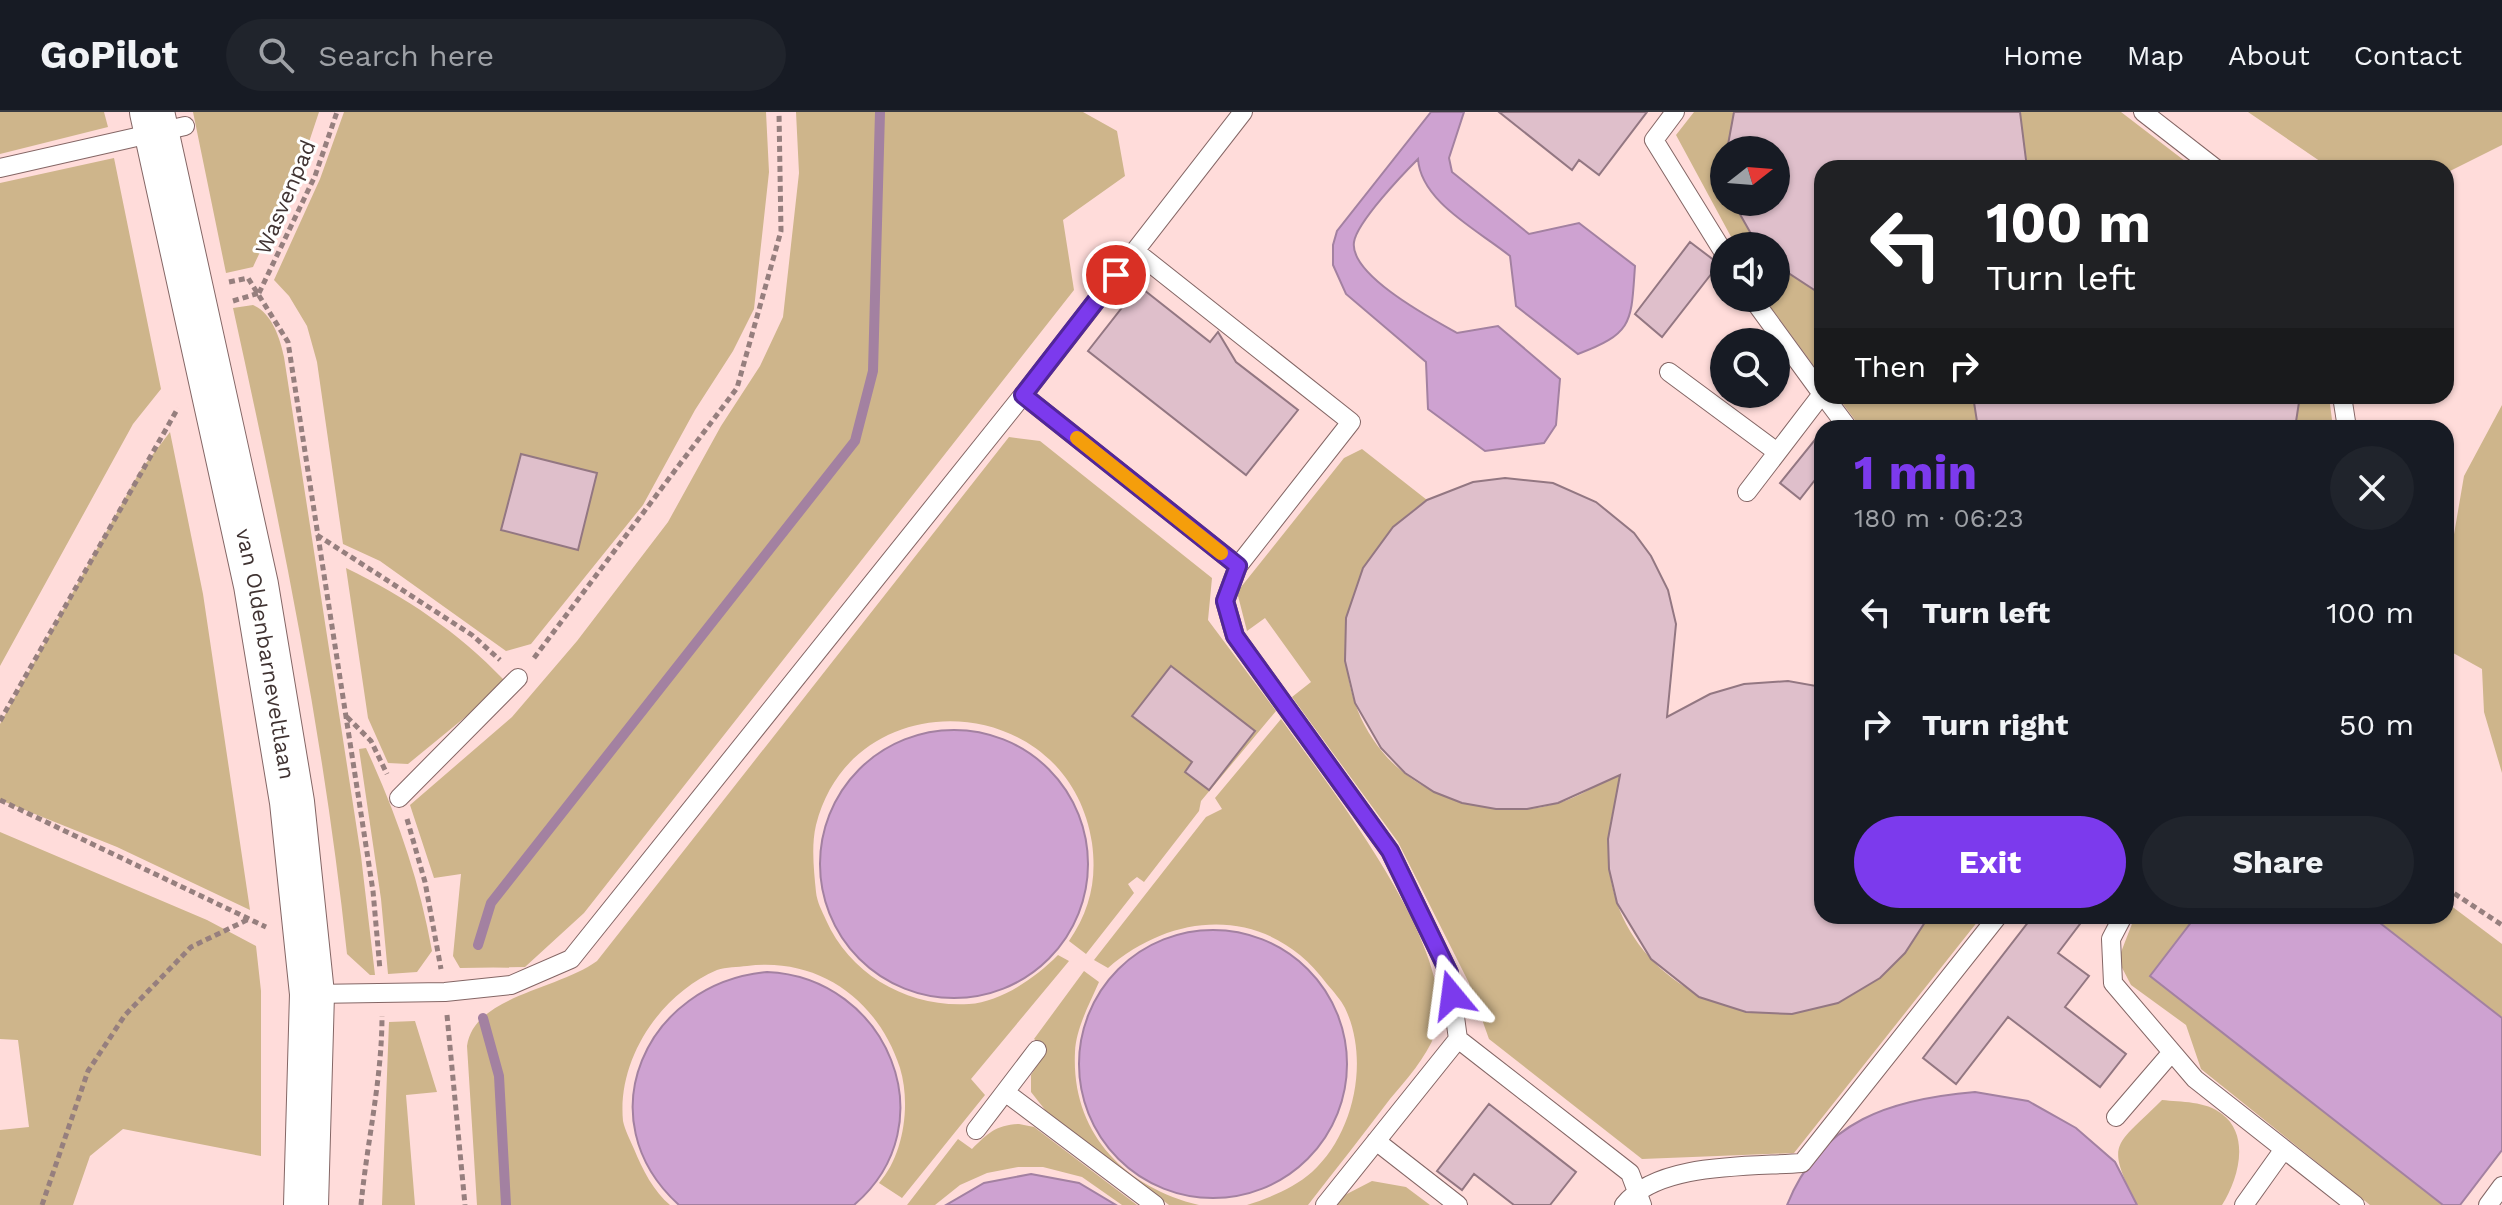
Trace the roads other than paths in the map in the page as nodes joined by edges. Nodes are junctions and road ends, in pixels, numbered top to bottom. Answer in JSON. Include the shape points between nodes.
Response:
{"nodes":[{"id":1,"x":1243,"y":112,"type":"edge"},
{"id":2,"x":1675,"y":112,"type":"edge"},
{"id":3,"x":2143,"y":112,"type":"edge"},
{"id":4,"x":169,"y":120,"type":"edge"},
{"id":5,"x":2205,"y":160,"type":"edge"},
{"id":6,"x":0,"y":168,"type":"edge"},
{"id":7,"x":1711,"y":232,"type":"edge"},
{"id":8,"x":1135,"y":251,"type":"junction"},
{"id":9,"x":1762,"y":312,"type":"edge"},
{"id":10,"x":1669,"y":372,"type":"dead end"},
{"id":11,"x":1814,"y":383,"type":"edge"},
{"id":12,"x":1023,"y":395,"type":"junction"},
{"id":13,"x":1814,"y":404,"type":"edge"},
{"id":14,"x":1777,"y":452,"type":"junction"},
{"id":15,"x":1747,"y":492,"type":"dead end"},
{"id":16,"x":1238,"y":566,"type":"junction"},
{"id":17,"x":518,"y":678,"type":"road end"},
{"id":18,"x":399,"y":798,"type":"road end"},
{"id":19,"x":1992,"y":924,"type":"edge"},
{"id":20,"x":2119,"y":924,"type":"edge"},
{"id":21,"x":345,"y":992,"type":"junction"},
{"id":22,"x":1458,"y":1039,"type":"junction"},
{"id":23,"x":1037,"y":1050,"type":"dead end"},
{"id":24,"x":2172,"y":1052,"type":"junction"},
{"id":25,"x":1005,"y":1092,"type":"junction"},
{"id":26,"x":2116,"y":1117,"type":"dead end"},
{"id":27,"x":976,"y":1130,"type":"dead end"},
{"id":28,"x":1376,"y":1141,"type":"junction"},
{"id":29,"x":2284,"y":1149,"type":"junction"},
{"id":30,"x":2502,"y":1186,"type":"edge"},
{"id":31,"x":1639,"y":1197,"type":"edge"},
{"id":32,"x":306,"y":1205,"type":"edge"},
{"id":33,"x":336,"y":1205,"type":"edge"},
{"id":34,"x":1155,"y":1205,"type":"edge"},
{"id":35,"x":1325,"y":1205,"type":"edge"},
{"id":36,"x":1458,"y":1205,"type":"edge"},
{"id":37,"x":1624,"y":1205,"type":"edge"},
{"id":38,"x":2244,"y":1205,"type":"edge"},
{"id":39,"x":2355,"y":1205,"type":"edge"},
{"id":40,"x":2488,"y":1205,"type":"edge"}],
"edges":[{"from":1,"to":8,"type":"lane"},
{"from":2,"to":7,"type":"lane","via":[[1654,140]]},
{"from":3,"to":5,"type":"lane"},
{"from":4,"to":6,"type":"lane"},
{"from":4,"to":21,"type":"main road","name":"van Oldenbarneveltlaan","via":[[292,802]]},
{"from":8,"to":12,"type":"lane"},
{"from":8,"to":16,"type":"lane","via":[[1351,422]]},
{"from":9,"to":11,"type":"lane"},
{"from":10,"to":14,"type":"lane"},
{"from":12,"to":16,"type":"lane"},
{"from":12,"to":21,"type":"lane","via":[[571,959],[511,985],[445,992]]},
{"from":13,"to":14,"type":"lane"},
{"from":14,"to":15,"type":"lane"},
{"from":16,"to":22,"type":"lane","via":[[1225,601],[1235,636],[1390,851],[1449,973]]},
{"from":17,"to":18,"type":"lane"},
{"from":19,"to":31,"type":"lane","via":[[1802,1163],[1682,1173]]},
{"from":20,"to":24,"type":"lane","via":[[2111,939],[2113,983]]},
{"from":21,"to":32,"type":"main road","name":"van Oldenbarneveltlaan"},
{"from":21,"to":33,"type":"main road","name":"van Oldenbarneveltlaan"},
{"from":22,"to":28,"type":"lane"},
{"from":22,"to":31,"type":"lane","via":[[1630,1173]]},
{"from":23,"to":25,"type":"lane"},
{"from":24,"to":26,"type":"lane"},
{"from":24,"to":29,"type":"lane","via":[[2195,1079]]},
{"from":25,"to":27,"type":"lane"},
{"from":25,"to":34,"type":"lane"},
{"from":28,"to":35,"type":"lane"},
{"from":28,"to":36,"type":"lane"},
{"from":29,"to":38,"type":"lane"},
{"from":29,"to":39,"type":"lane"},
{"from":30,"to":40,"type":"lane"},
{"from":31,"to":37,"type":"lane"}]}
